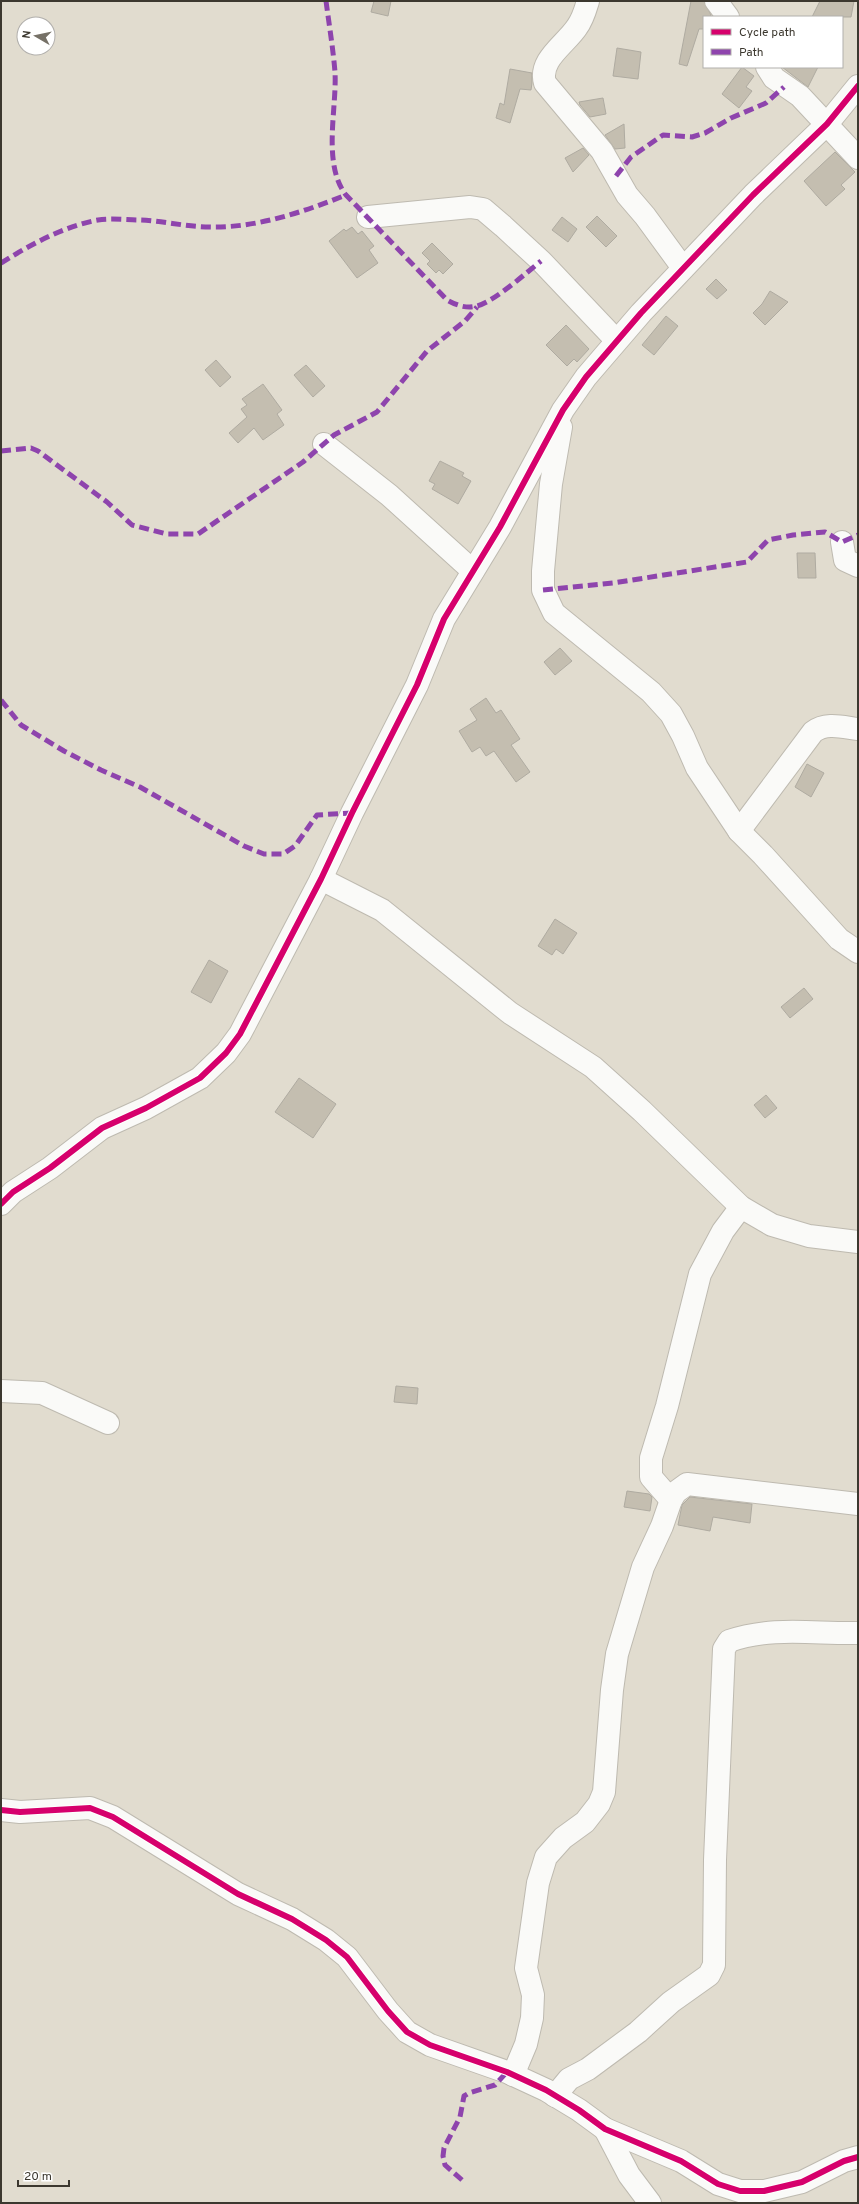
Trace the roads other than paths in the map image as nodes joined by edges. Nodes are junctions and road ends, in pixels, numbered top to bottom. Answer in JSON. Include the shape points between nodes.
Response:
{"nodes":[{"id":1,"x":588,"y":1,"type":"edge"},
{"id":2,"x":716,"y":1,"type":"edge"},
{"id":3,"x":727,"y":16,"type":"edge"},
{"id":4,"x":769,"y":68,"type":"edge"},
{"id":5,"x":858,"y":86,"type":"edge"},
{"id":6,"x":827,"y":124,"type":"junction"},
{"id":7,"x":858,"y":158,"type":"edge"},
{"id":8,"x":368,"y":217,"type":"dead end"},
{"id":9,"x":683,"y":268,"type":"junction"},
{"id":10,"x":616,"y":340,"type":"junction"},
{"id":11,"x":562,"y":410,"type":"junction"},
{"id":12,"x":324,"y":444,"type":"dead end"},
{"id":13,"x":842,"y":542,"type":"dead end"},
{"id":14,"x":858,"y":566,"type":"edge"},
{"id":15,"x":473,"y":571,"type":"junction"},
{"id":16,"x":858,"y":729,"type":"edge"},
{"id":17,"x":739,"y":831,"type":"junction"},
{"id":18,"x":321,"y":879,"type":"junction"},
{"id":19,"x":858,"y":952,"type":"edge"},
{"id":20,"x":1,"y":1204,"type":"edge"},
{"id":21,"x":741,"y":1207,"type":"junction"},
{"id":22,"x":858,"y":1242,"type":"edge"},
{"id":23,"x":1,"y":1391,"type":"edge"},
{"id":24,"x":108,"y":1423,"type":"dead end"},
{"id":25,"x":671,"y":1500,"type":"junction"},
{"id":26,"x":858,"y":1504,"type":"edge"},
{"id":27,"x":858,"y":1633,"type":"edge"},
{"id":28,"x":1,"y":1810,"type":"edge"},
{"id":29,"x":513,"y":2075,"type":"junction"},
{"id":30,"x":555,"y":2096,"type":"junction"},
{"id":31,"x":605,"y":2129,"type":"junction"},
{"id":32,"x":858,"y":2157,"type":"edge"},
{"id":33,"x":743,"y":2197,"type":"edge"},
{"id":34,"x":650,"y":2203,"type":"edge"}],
"edges":[{"from":1,"to":9,"type":"street","via":[[584,16],[576,29],[552,56],[543,76],[545,83],[602,151],[627,195]]},
{"from":2,"to":3,"type":"street"},
{"from":4,"to":6,"type":"street","via":[[774,78],[800,96]]},
{"from":5,"to":6,"type":"street"},
{"from":6,"to":7,"type":"street"},
{"from":6,"to":9,"type":"street","via":[[753,195]]},
{"from":8,"to":10,"type":"street","via":[[470,207],[483,209],[541,261]]},
{"from":9,"to":10,"type":"street"},
{"from":10,"to":11,"type":"street"},
{"from":11,"to":15,"type":"street","via":[[500,527]]},
{"from":11,"to":17,"type":"street","via":[[546,524],[543,590],[554,613],[651,692],[671,714],[697,768]]},
{"from":12,"to":15,"type":"street","via":[[389,495]]},
{"from":13,"to":14,"type":"street","via":[[845,560]]},
{"from":15,"to":18,"type":"street","via":[[444,619],[417,685]]},
{"from":16,"to":17,"type":"street","via":[[830,726],[820,727],[813,732]]},
{"from":17,"to":19,"type":"street","via":[[839,939]]},
{"from":18,"to":20,"type":"street","via":[[240,1034],[226,1053],[200,1078],[146,1108],[102,1128],[50,1168],[13,1192]]},
{"from":18,"to":21,"type":"street","via":[[382,910],[510,1014],[593,1067]]},
{"from":21,"to":22,"type":"street","via":[[772,1225],[809,1236]]},
{"from":21,"to":25,"type":"street","via":[[723,1231],[700,1274],[667,1406],[651,1458],[652,1477]]},
{"from":23,"to":24,"type":"street","via":[[42,1393]]},
{"from":25,"to":26,"type":"street","via":[[676,1492],[687,1484]]},
{"from":25,"to":29,"type":"street","via":[[643,1567],[617,1654],[604,1792],[599,1804],[585,1822],[563,1838],[546,1857],[538,1883],[526,1968],[533,1994],[532,2018],[526,2044]]},
{"from":27,"to":30,"type":"street","via":[[772,1631],[729,1641],[724,1649],[715,1860],[714,1965],[709,1975],[671,2002],[638,2032],[588,2069],[569,2079]]},
{"from":28,"to":29,"type":"street","via":[[20,1812],[90,1808],[113,1817],[238,1894],[292,1919],[326,1940],[347,1957],[407,2032],[430,2044]]},
{"from":29,"to":30,"type":"street"},
{"from":30,"to":31,"type":"street"},
{"from":31,"to":33,"type":"street","via":[[681,2162]]},
{"from":31,"to":34,"type":"street","via":[[629,2176]]},
{"from":32,"to":33,"type":"street","via":[[844,2161],[802,2182]]}]}
